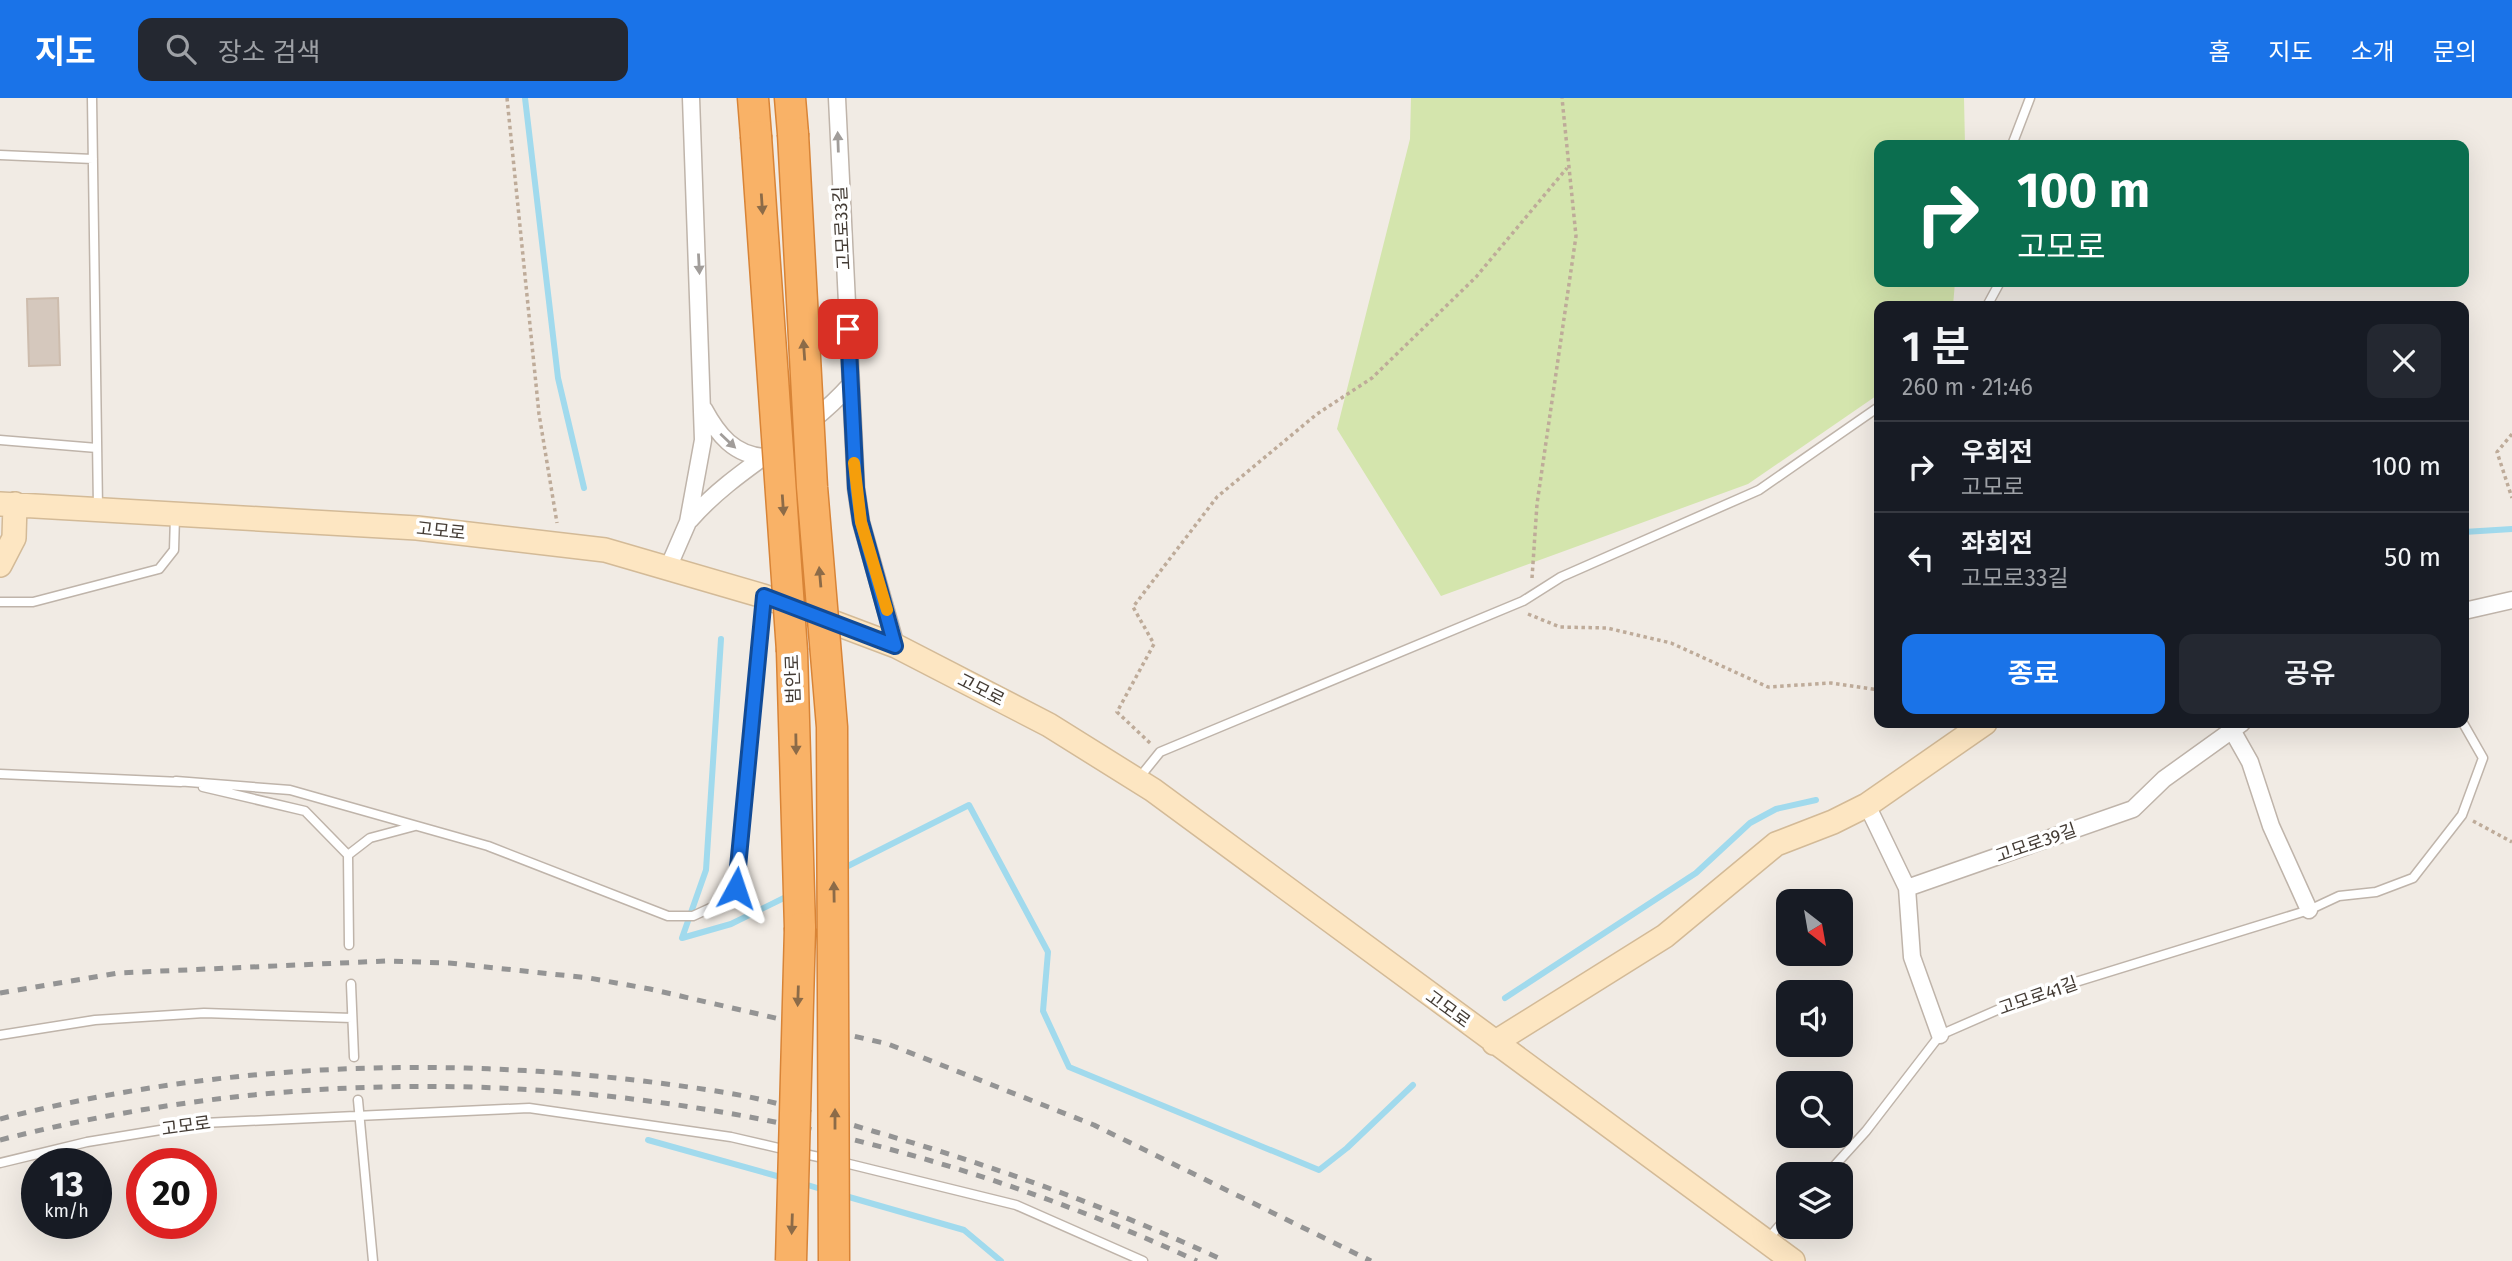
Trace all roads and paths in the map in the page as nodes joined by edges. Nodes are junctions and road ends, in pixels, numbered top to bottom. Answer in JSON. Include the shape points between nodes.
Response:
{"nodes":[{"id":1,"x":92,"y":98,"type":"edge"},
{"id":2,"x":507,"y":98,"type":"edge"},
{"id":3,"x":691,"y":98,"type":"edge"},
{"id":4,"x":753,"y":98,"type":"edge"},
{"id":5,"x":790,"y":98,"type":"edge"},
{"id":6,"x":837,"y":98,"type":"edge"},
{"id":7,"x":1562,"y":98,"type":"edge"},
{"id":8,"x":2029,"y":98,"type":"edge"},
{"id":9,"x":2014,"y":140,"type":"edge"},
{"id":10,"x":0,"y":155,"type":"edge"},
{"id":11,"x":93,"y":159,"type":"junction"},
{"id":12,"x":1568,"y":166,"type":"junction"},
{"id":13,"x":850,"y":385,"type":"junction"},
{"id":14,"x":702,"y":407,"type":"junction"},
{"id":15,"x":1874,"y":410,"type":"edge"},
{"id":16,"x":2512,"y":434,"type":"edge"},
{"id":17,"x":0,"y":440,"type":"edge"},
{"id":18,"x":97,"y":448,"type":"junction"},
{"id":19,"x":765,"y":457,"type":"junction"},
{"id":20,"x":2512,"y":498,"type":"edge"},
{"id":21,"x":8,"y":504,"type":"edge"},
{"id":22,"x":98,"y":509,"type":"junction"},
{"id":23,"x":175,"y":514,"type":"junction"},
{"id":24,"x":688,"y":522,"type":"junction"},
{"id":25,"x":560,"y":545,"type":"junction"},
{"id":26,"x":0,"y":565,"type":"edge"},
{"id":27,"x":668,"y":568,"type":"junction"},
{"id":28,"x":764,"y":596,"type":"junction"},
{"id":29,"x":1530,"y":597,"type":"junction"},
{"id":30,"x":2512,"y":600,"type":"edge"},
{"id":31,"x":0,"y":602,"type":"edge"},
{"id":32,"x":2469,"y":610,"type":"edge"},
{"id":33,"x":895,"y":646,"type":"junction"},
{"id":34,"x":1874,"y":689,"type":"edge"},
{"id":35,"x":1978,"y":728,"type":"edge"},
{"id":36,"x":2230,"y":728,"type":"edge"},
{"id":37,"x":2235,"y":728,"type":"edge"},
{"id":38,"x":2466,"y":728,"type":"edge"},
{"id":39,"x":1160,"y":752,"type":"junction"},
{"id":40,"x":0,"y":774,"type":"edge"},
{"id":41,"x":1137,"y":780,"type":"junction"},
{"id":42,"x":176,"y":781,"type":"junction"},
{"id":43,"x":1867,"y":805,"type":"junction"},
{"id":44,"x":2462,"y":815,"type":"junction"},
{"id":45,"x":418,"y":825,"type":"junction"},
{"id":46,"x":2512,"y":842,"type":"edge"},
{"id":47,"x":348,"y":855,"type":"junction"},
{"id":48,"x":1907,"y":888,"type":"junction"},
{"id":49,"x":2309,"y":910,"type":"junction"},
{"id":50,"x":349,"y":945,"type":"dead end"},
{"id":51,"x":351,"y":984,"type":"dead end"},
{"id":52,"x":352,"y":1018,"type":"junction"},
{"id":53,"x":0,"y":1035,"type":"edge"},
{"id":54,"x":1940,"y":1035,"type":"junction"},
{"id":55,"x":1494,"y":1043,"type":"junction"},
{"id":56,"x":354,"y":1057,"type":"dead end"},
{"id":57,"x":358,"y":1100,"type":"dead end"},
{"id":58,"x":359,"y":1115,"type":"junction"},
{"id":59,"x":1838,"y":1162,"type":"edge"},
{"id":60,"x":0,"y":1163,"type":"edge"},
{"id":61,"x":1776,"y":1229,"type":"edge"},
{"id":62,"x":1766,"y":1240,"type":"junction"},
{"id":63,"x":373,"y":1261,"type":"edge"},
{"id":64,"x":791,"y":1261,"type":"edge"},
{"id":65,"x":834,"y":1261,"type":"edge"},
{"id":66,"x":1143,"y":1261,"type":"edge"},
{"id":67,"x":1793,"y":1261,"type":"edge"}],
"edges":[{"from":1,"to":11,"type":"lane"},
{"from":2,"to":25,"type":"path","via":[[539,414]]},
{"from":3,"to":14,"type":"street","one_way":true},
{"from":4,"to":64,"type":"highway","name":"범안로","one_way":true,"bridge":true,"via":[[794,676],[800,928]]},
{"from":65,"to":5,"type":"highway","name":"범안로","one_way":true,"bridge":true,"via":[[832,727],[812,487]]},
{"from":13,"to":6,"type":"street","name":"고모로33길","one_way":true},
{"from":7,"to":12,"type":"path"},
{"from":8,"to":9,"type":"lane"},
{"from":10,"to":11,"type":"lane"},
{"from":11,"to":18,"type":"lane"},
{"from":12,"to":29,"type":"path","via":[[1576,236],[1537,504]]},
{"from":12,"to":39,"type":"path","via":[[1476,277],[1372,378],[1317,414],[1217,497],[1133,607],[1154,644],[1116,712]]},
{"from":13,"to":19,"type":"street","via":[[805,429]]},
{"from":13,"to":33,"type":"street","name":"고모로33길","via":[[861,522]]},
{"from":14,"to":19,"type":"street","one_way":true,"via":[[733,446]]},
{"from":14,"to":24,"type":"street","via":[[701,452]]},
{"from":15,"to":29,"type":"lane","via":[[1759,490],[1561,577]]},
{"from":16,"to":20,"type":"path","via":[[2497,452]]},
{"from":17,"to":18,"type":"lane"},
{"from":18,"to":22,"type":"lane"},
{"from":19,"to":24,"type":"street","via":[[717,491]]},
{"from":21,"to":22,"type":"main road","name":"고모로"},
{"from":21,"to":26,"type":"main road","name":"고모로","via":[[14,538]]},
{"from":22,"to":23,"type":"main road","name":"고모로"},
{"from":23,"to":25,"type":"main road","name":"고모로","via":[[416,528]]},
{"from":23,"to":31,"type":"lane","via":[[174,550],[159,569],[33,602]]},
{"from":24,"to":27,"type":"street"},
{"from":25,"to":27,"type":"main road","name":"고모로","via":[[605,550]]},
{"from":27,"to":28,"type":"main road","name":"고모로"},
{"from":28,"to":33,"type":"main road","name":"고모로"},
{"from":28,"to":45,"type":"lane","via":[[736,888],[717,905],[693,916],[656,913],[488,846]]},
{"from":29,"to":34,"type":"path","via":[[1524,612],[1560,628],[1607,628],[1671,643],[1768,687],[1830,683]]},
{"from":29,"to":39,"type":"lane"},
{"from":30,"to":32,"type":"street"},
{"from":33,"to":41,"type":"main road","name":"고모로","via":[[1049,725]]},
{"from":35,"to":43,"type":"main road"},
{"from":36,"to":48,"type":"street","name":"고모로39길","via":[[2133,809]]},
{"from":37,"to":49,"type":"street","via":[[2271,827]]},
{"from":38,"to":44,"type":"lane","via":[[2483,758]]},
{"from":39,"to":41,"type":"lane"},
{"from":40,"to":42,"type":"lane"},
{"from":41,"to":55,"type":"main road","name":"고모로"},
{"from":42,"to":45,"type":"lane","via":[[290,790]]},
{"from":42,"to":47,"type":"lane","via":[[305,811]]},
{"from":43,"to":48,"type":"street"},
{"from":43,"to":55,"type":"main road","via":[[1776,844],[1665,936]]},
{"from":44,"to":46,"type":"path"},
{"from":44,"to":49,"type":"lane","name":"고모로41길","via":[[2413,878],[2376,892],[2339,895]]},
{"from":45,"to":47,"type":"lane","via":[[370,838]]},
{"from":47,"to":50,"type":"lane"},
{"from":48,"to":54,"type":"street","via":[[1912,957]]},
{"from":49,"to":54,"type":"lane","name":"고모로41길","via":[[2027,997]]},
{"from":51,"to":52,"type":"lane"},
{"from":52,"to":53,"type":"lane","via":[[204,1013],[95,1020]]},
{"from":52,"to":56,"type":"lane"},
{"from":54,"to":59,"type":"lane","name":"고모로41길"},
{"from":55,"to":62,"type":"main road","name":"고모로"},
{"from":57,"to":58,"type":"lane"},
{"from":58,"to":60,"type":"lane","name":"고모로","via":[[202,1123],[87,1142]]},
{"from":58,"to":63,"type":"lane"},
{"from":58,"to":66,"type":"lane","name":"고모로","via":[[529,1108],[731,1138],[922,1179],[1016,1205]]},
{"from":61,"to":62,"type":"lane"},
{"from":62,"to":67,"type":"main road","name":"고모로"}]}
